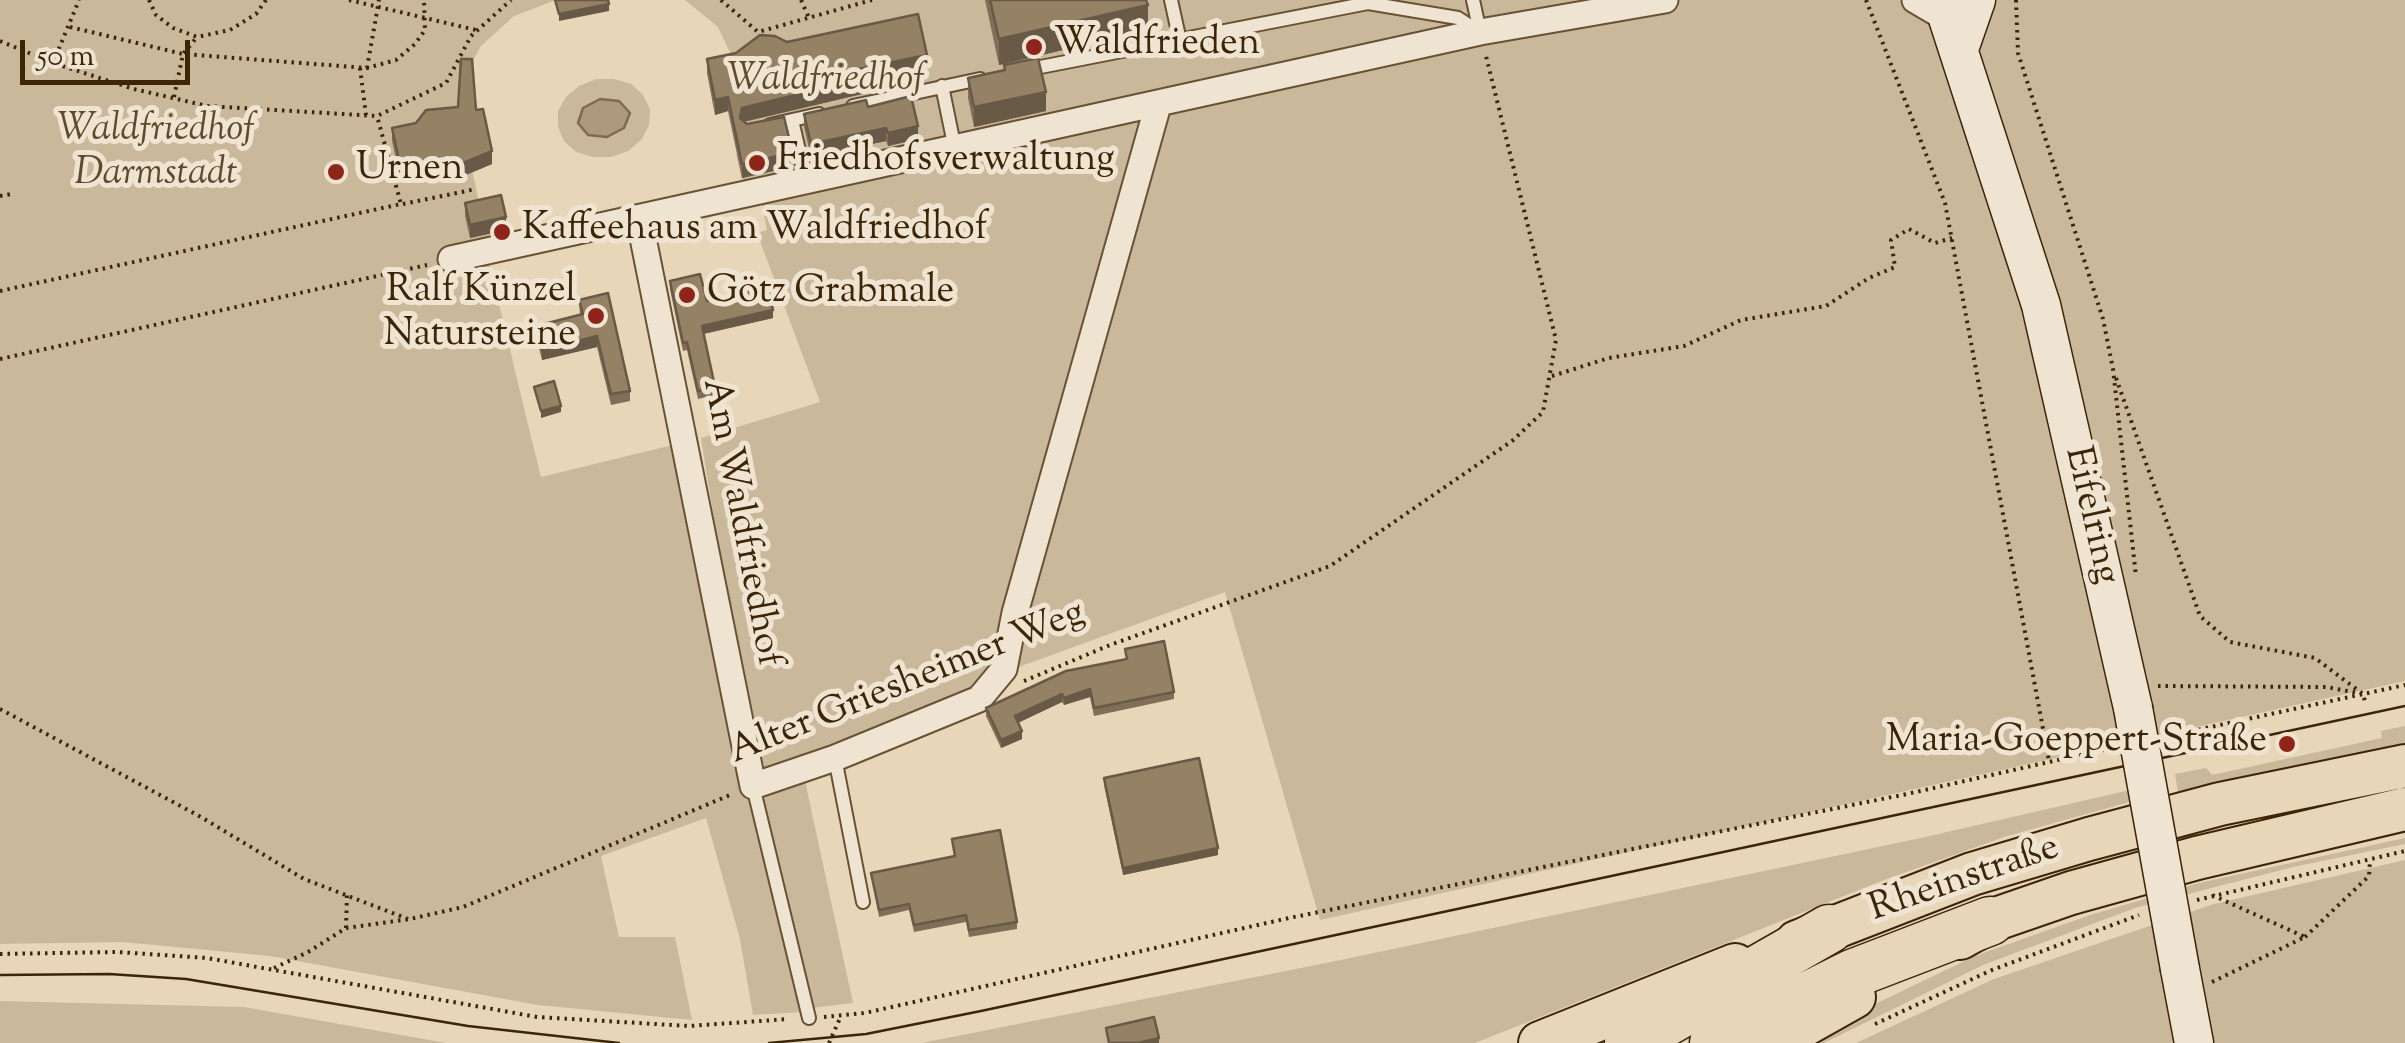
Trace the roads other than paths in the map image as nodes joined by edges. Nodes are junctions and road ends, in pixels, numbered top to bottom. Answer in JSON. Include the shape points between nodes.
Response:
{"nodes":[{"id":1,"x":1170,"y":0,"type":"edge"},
{"id":2,"x":1473,"y":0,"type":"edge"},
{"id":3,"x":1666,"y":0,"type":"edge"},
{"id":4,"x":1915,"y":0,"type":"edge"},
{"id":5,"x":1956,"y":17,"type":"edge"},
{"id":6,"x":1480,"y":32,"type":"junction"},
{"id":7,"x":1180,"y":42,"type":"junction"},
{"id":8,"x":1015,"y":72,"type":"edge"},
{"id":9,"x":997,"y":76,"type":"edge"},
{"id":10,"x":942,"y":86,"type":"junction"},
{"id":11,"x":1158,"y":105,"type":"junction"},
{"id":12,"x":792,"y":120,"type":"junction"},
{"id":13,"x":749,"y":129,"type":"edge"},
{"id":14,"x":954,"y":150,"type":"junction"},
{"id":15,"x":806,"y":182,"type":"junction"},
{"id":16,"x":640,"y":218,"type":"junction"},
{"id":17,"x":451,"y":259,"type":"road end"},
{"id":18,"x":835,"y":758,"type":"junction"},
{"id":19,"x":2405,"y":766,"type":"edge"},
{"id":20,"x":753,"y":786,"type":"junction"},
{"id":21,"x":2405,"y":810,"type":"edge"},
{"id":22,"x":863,"y":902,"type":"dead end"},
{"id":23,"x":1990,"y":922,"type":"junction"},
{"id":24,"x":1829,"y":929,"type":"junction"},
{"id":25,"x":809,"y":1018,"type":"road end"},
{"id":26,"x":2191,"y":1026,"type":"edge"},
{"id":27,"x":1540,"y":1043,"type":"edge"},
{"id":28,"x":1629,"y":1043,"type":"edge"},
{"id":29,"x":1714,"y":1043,"type":"edge"},
{"id":30,"x":1772,"y":1043,"type":"edge"}],
"edges":[{"from":1,"to":7,"type":"lane"},
{"from":2,"to":6,"type":"lane"},
{"from":3,"to":6,"type":"street"},
{"from":4,"to":5,"type":"street"},
{"from":5,"to":26,"type":"main road","name":"Eifelring","bridge":true,"via":[[2041,305],[2143,697]]},
{"from":6,"to":7,"type":"lane","via":[[1458,18],[1368,3]]},
{"from":6,"to":11,"type":"street"},
{"from":7,"to":8,"type":"lane"},
{"from":9,"to":10,"type":"lane"},
{"from":10,"to":12,"type":"lane"},
{"from":10,"to":14,"type":"lane"},
{"from":11,"to":14,"type":"street"},
{"from":11,"to":18,"type":"street","name":"Alter Griesheimer Weg","via":[[1004,669],[979,700]]},
{"from":12,"to":13,"type":"lane"},
{"from":12,"to":15,"type":"lane"},
{"from":14,"to":15,"type":"street"},
{"from":15,"to":16,"type":"street"},
{"from":16,"to":17,"type":"street"},
{"from":16,"to":20,"type":"street","name":"Am Waldfriedhof"},
{"from":18,"to":20,"type":"street","name":"Alter Griesheimer Weg"},
{"from":18,"to":22,"type":"lane"},
{"from":19,"to":24,"type":"main road","name":"Rheinstraße","via":[[2089,838]]},
{"from":20,"to":25,"type":"lane","name":"Am Waldfriedhof"},
{"from":21,"to":23,"type":"main road","name":"Rheinstraße","via":[[2197,858]]},
{"from":23,"to":29,"type":"highway","via":[[1852,974]]},
{"from":23,"to":30,"type":"main road","name":"Rheinstraße"},
{"from":24,"to":27,"type":"main road","name":"Rheinstraße"},
{"from":24,"to":28,"type":"highway"}]}
